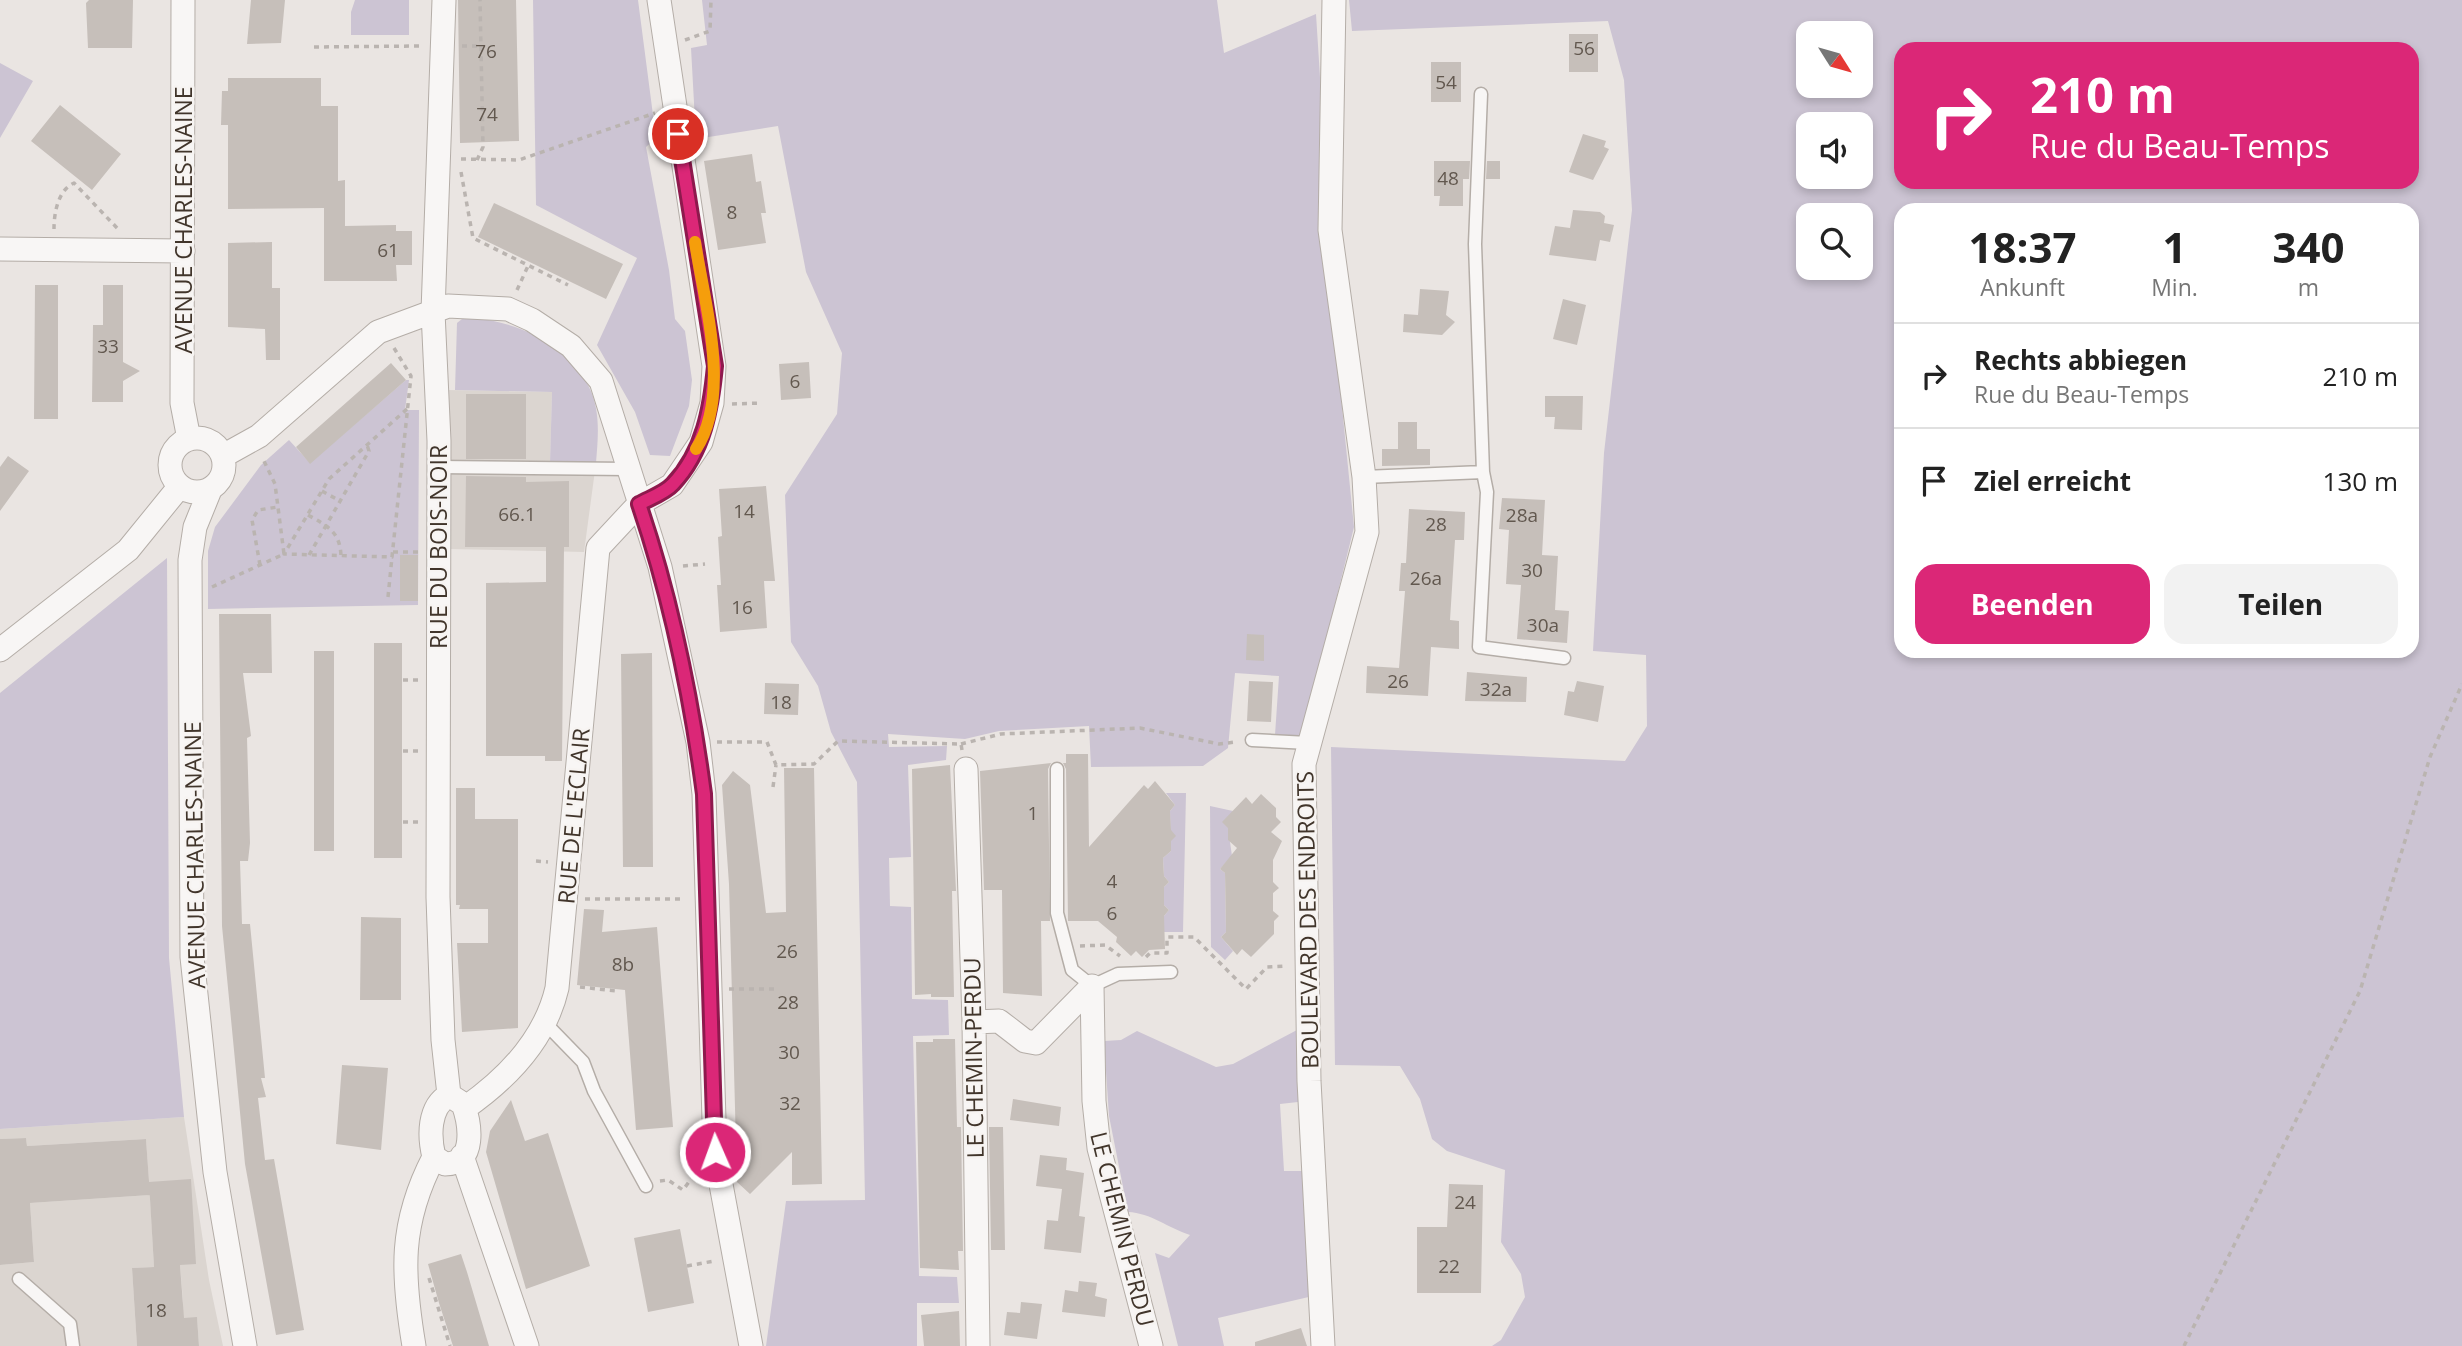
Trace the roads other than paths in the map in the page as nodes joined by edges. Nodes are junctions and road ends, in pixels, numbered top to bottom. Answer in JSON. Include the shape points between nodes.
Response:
{"nodes":[{"id":1,"x":183,"y":0,"type":"edge"},
{"id":2,"x":444,"y":0,"type":"edge"},
{"id":3,"x":659,"y":0,"type":"edge"},
{"id":4,"x":1334,"y":0,"type":"edge"},
{"id":5,"x":1481,"y":94,"type":"dead end"},
{"id":6,"x":0,"y":249,"type":"edge"},
{"id":7,"x":183,"y":251,"type":"junction"},
{"id":8,"x":433,"y":312,"type":"junction"},
{"id":9,"x":189,"y":439,"type":"junction"},
{"id":10,"x":223,"y":456,"type":"junction"},
{"id":11,"x":439,"y":467,"type":"junction"},
{"id":12,"x":628,"y":469,"type":"junction"},
{"id":13,"x":1483,"y":472,"type":"junction"},
{"id":14,"x":1364,"y":477,"type":"junction"},
{"id":15,"x":180,"y":486,"type":"junction"},
{"id":16,"x":210,"y":490,"type":"junction"},
{"id":17,"x":639,"y":504,"type":"junction"},
{"id":18,"x":0,"y":650,"type":"edge"},
{"id":19,"x":1564,"y":657,"type":"dead end"},
{"id":20,"x":1252,"y":740,"type":"road end"},
{"id":21,"x":1308,"y":743,"type":"junction"},
{"id":22,"x":966,"y":769,"type":"dead end"},
{"id":23,"x":1056,"y":769,"type":"dead end"},
{"id":24,"x":1171,"y":972,"type":"dead end"},
{"id":25,"x":1092,"y":986,"type":"junction"},
{"id":26,"x":974,"y":1022,"type":"junction"},
{"id":27,"x":546,"y":1024,"type":"junction"},
{"id":28,"x":457,"y":1101,"type":"junction"},
{"id":29,"x":462,"y":1156,"type":"junction"},
{"id":30,"x":434,"y":1157,"type":"junction"},
{"id":31,"x":646,"y":1186,"type":"dead end"},
{"id":32,"x":19,"y":1279,"type":"dead end"},
{"id":33,"x":73,"y":1346,"type":"edge"},
{"id":34,"x":245,"y":1346,"type":"edge"},
{"id":35,"x":414,"y":1346,"type":"edge"},
{"id":36,"x":527,"y":1346,"type":"edge"},
{"id":37,"x":751,"y":1346,"type":"edge"},
{"id":38,"x":978,"y":1346,"type":"edge"},
{"id":39,"x":1151,"y":1346,"type":"edge"},
{"id":40,"x":1323,"y":1346,"type":"edge"}],
"edges":[{"from":1,"to":7,"type":"street","name":"AVENUE CHARLES-NAINE"},
{"from":2,"to":8,"type":"street","name":"RUE DU BOIS-NOIR"},
{"from":3,"to":17,"type":"street","name":"RUE DE L'ECLAIR","via":[[715,366],[712,403],[701,442],[672,485]]},
{"from":4,"to":14,"type":"street","name":"BOULEVARD DES ENDROITS","via":[[1331,230]]},
{"from":5,"to":13,"type":"lane","via":[[1475,244]]},
{"from":6,"to":7,"type":"street"},
{"from":7,"to":9,"type":"street","name":"AVENUE CHARLES-NAINE","via":[[182,403]]},
{"from":8,"to":10,"type":"street","via":[[378,332],[258,436]]},
{"from":8,"to":11,"type":"street","name":"RUE DU BOIS-NOIR"},
{"from":8,"to":12,"type":"street","via":[[448,306],[508,309],[571,346],[601,381]]},
{"from":9,"to":10,"type":"street","via":[[213,443]]},
{"from":9,"to":15,"type":"street","via":[[172,456],[171,472]]},
{"from":10,"to":16,"type":"street","via":[[224,471]]},
{"from":11,"to":12,"type":"lane"},
{"from":11,"to":28,"type":"street","name":"RUE DU BOIS-NOIR","via":[[438,909],[443,1040]]},
{"from":12,"to":17,"type":"street"},
{"from":13,"to":14,"type":"lane"},
{"from":13,"to":19,"type":"lane","via":[[1487,492],[1479,647]]},
{"from":14,"to":21,"type":"street","name":"BOULEVARD DES ENDROITS","via":[[1367,532]]},
{"from":15,"to":16,"type":"street","via":[[194,492]]},
{"from":15,"to":18,"type":"street","via":[[128,550]]},
{"from":16,"to":34,"type":"street","name":"AVENUE CHARLES-NAINE","via":[[191,544],[192,957],[215,1172]]},
{"from":17,"to":27,"type":"street","name":"RUE DE L'ECLAIR","via":[[598,548],[557,988]]},
{"from":17,"to":37,"type":"street","via":[[660,567],[698,741],[704,794],[715,1152]]},
{"from":20,"to":21,"type":"lane"},
{"from":21,"to":40,"type":"street","name":"BOULEVARD DES ENDROITS","via":[[1304,764],[1309,1081]]},
{"from":22,"to":26,"type":"street","name":"LE CHEMIN-PERDU"},
{"from":23,"to":25,"type":"lane","via":[[1057,913],[1072,970]]},
{"from":24,"to":25,"type":"lane","via":[[1118,974]]},
{"from":25,"to":26,"type":"street","via":[[1036,1043],[1025,1041],[999,1021]]},
{"from":25,"to":39,"type":"street","name":"LE CHEMIN PERDU","via":[[1099,1148]]},
{"from":26,"to":38,"type":"street","name":"LE CHEMIN-PERDU"},
{"from":27,"to":28,"type":"street","name":"RUE DE L'ECLAIR","via":[[496,1084]]},
{"from":27,"to":31,"type":"lane","via":[[583,1062]]},
{"from":28,"to":29,"type":"street","name":"RUE DU BOIS-NOIR","via":[[470,1133]]},
{"from":28,"to":30,"type":"street","via":[[436,1107]]},
{"from":29,"to":30,"type":"street","via":[[452,1164]]},
{"from":29,"to":36,"type":"street"},
{"from":30,"to":35,"type":"street","via":[[408,1223],[403,1261]]},
{"from":32,"to":33,"type":"lane","via":[[70,1324]]}]}
